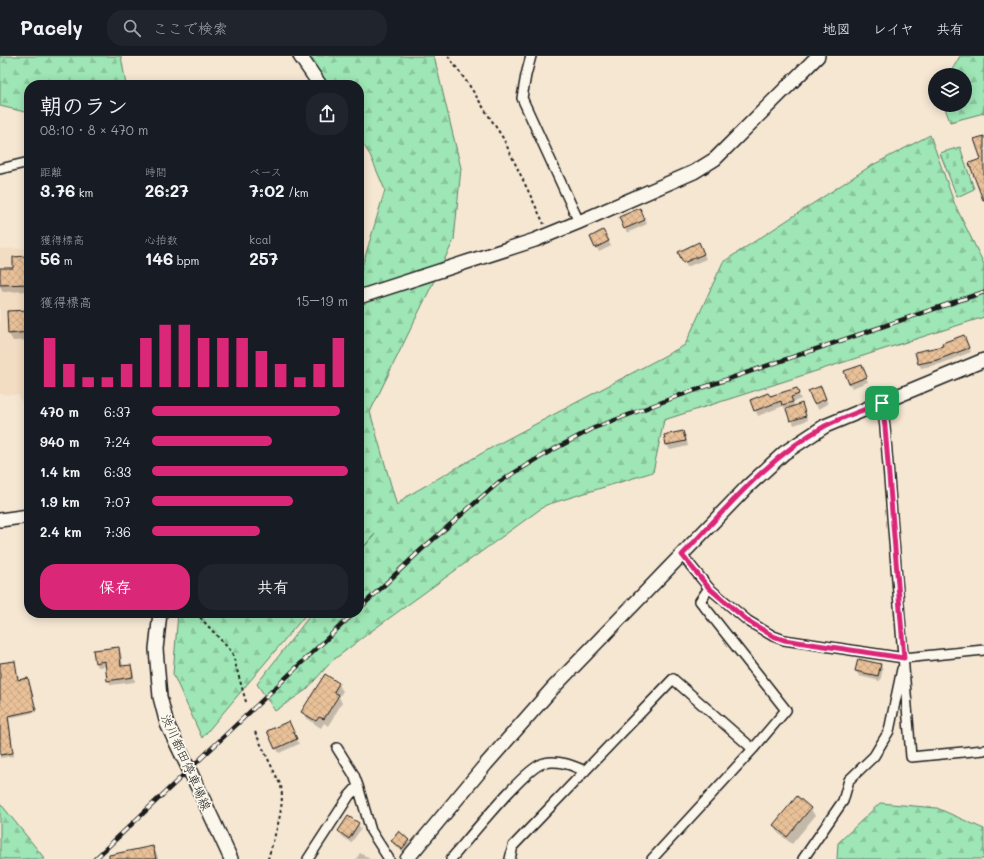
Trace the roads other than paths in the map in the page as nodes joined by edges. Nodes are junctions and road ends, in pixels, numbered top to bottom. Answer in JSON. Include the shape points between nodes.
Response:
{"nodes":[{"id":1,"x":300,"y":56,"type":"edge"},
{"id":2,"x":531,"y":56,"type":"edge"},
{"id":3,"x":818,"y":56,"type":"edge"},
{"id":4,"x":317,"y":80,"type":"edge"},
{"id":5,"x":24,"y":163,"type":"edge"},
{"id":6,"x":0,"y":170,"type":"edge"},
{"id":7,"x":579,"y":222,"type":"junction"},
{"id":8,"x":364,"y":295,"type":"edge"},
{"id":9,"x":984,"y":360,"type":"edge"},
{"id":10,"x":882,"y":403,"type":"junction"},
{"id":11,"x":24,"y":517,"type":"edge"},
{"id":12,"x":0,"y":520,"type":"edge"},
{"id":13,"x":682,"y":555,"type":"junction"},
{"id":14,"x":709,"y":588,"type":"junction"},
{"id":15,"x":159,"y":618,"type":"edge"},
{"id":16,"x":984,"y":650,"type":"edge"},
{"id":17,"x":904,"y":658,"type":"junction"},
{"id":18,"x":336,"y":748,"type":"dead end"},
{"id":19,"x":753,"y":749,"type":"junction"},
{"id":20,"x":984,"y":750,"type":"edge"},
{"id":21,"x":585,"y":771,"type":"junction"},
{"id":22,"x":358,"y":786,"type":"junction"},
{"id":23,"x":231,"y":859,"type":"edge"},
{"id":24,"x":308,"y":859,"type":"edge"},
{"id":25,"x":389,"y":859,"type":"edge"},
{"id":26,"x":407,"y":859,"type":"edge"},
{"id":27,"x":451,"y":859,"type":"edge"},
{"id":28,"x":510,"y":859,"type":"edge"},
{"id":29,"x":652,"y":859,"type":"edge"},
{"id":30,"x":803,"y":859,"type":"edge"}],
"edges":[{"from":1,"to":4,"type":"street"},
{"from":2,"to":7,"type":"street","via":[[522,98]]},
{"from":3,"to":7,"type":"street","via":[[715,160],[694,172]]},
{"from":5,"to":6,"type":"street"},
{"from":7,"to":8,"type":"street"},
{"from":9,"to":10,"type":"street"},
{"from":10,"to":13,"type":"street","via":[[825,426],[784,453],[747,487]]},
{"from":10,"to":17,"type":"street"},
{"from":11,"to":12,"type":"street"},
{"from":13,"to":14,"type":"street"},
{"from":13,"to":26,"type":"street","via":[[552,689]]},
{"from":14,"to":17,"type":"street","via":[[748,621],[784,640]]},
{"from":14,"to":19,"type":"street","via":[[700,600],[786,710]]},
{"from":15,"to":23,"type":"street","name":"渋川都田停車場線","bridge":true,"via":[[156,649],[160,697],[167,724]]},
{"from":16,"to":17,"type":"street"},
{"from":17,"to":20,"type":"street","via":[[912,757]]},
{"from":17,"to":30,"type":"street","via":[[889,731],[874,756],[849,780],[843,801]]},
{"from":18,"to":22,"type":"street","via":[[354,775]]},
{"from":19,"to":21,"type":"street","via":[[672,679]]},
{"from":19,"to":29,"type":"street"},
{"from":21,"to":27,"type":"street","via":[[558,761],[542,763],[527,773],[507,794]]},
{"from":21,"to":28,"type":"street","via":[[513,846]]},
{"from":22,"to":24,"type":"street"},
{"from":22,"to":25,"type":"street","via":[[371,831]]}]}
